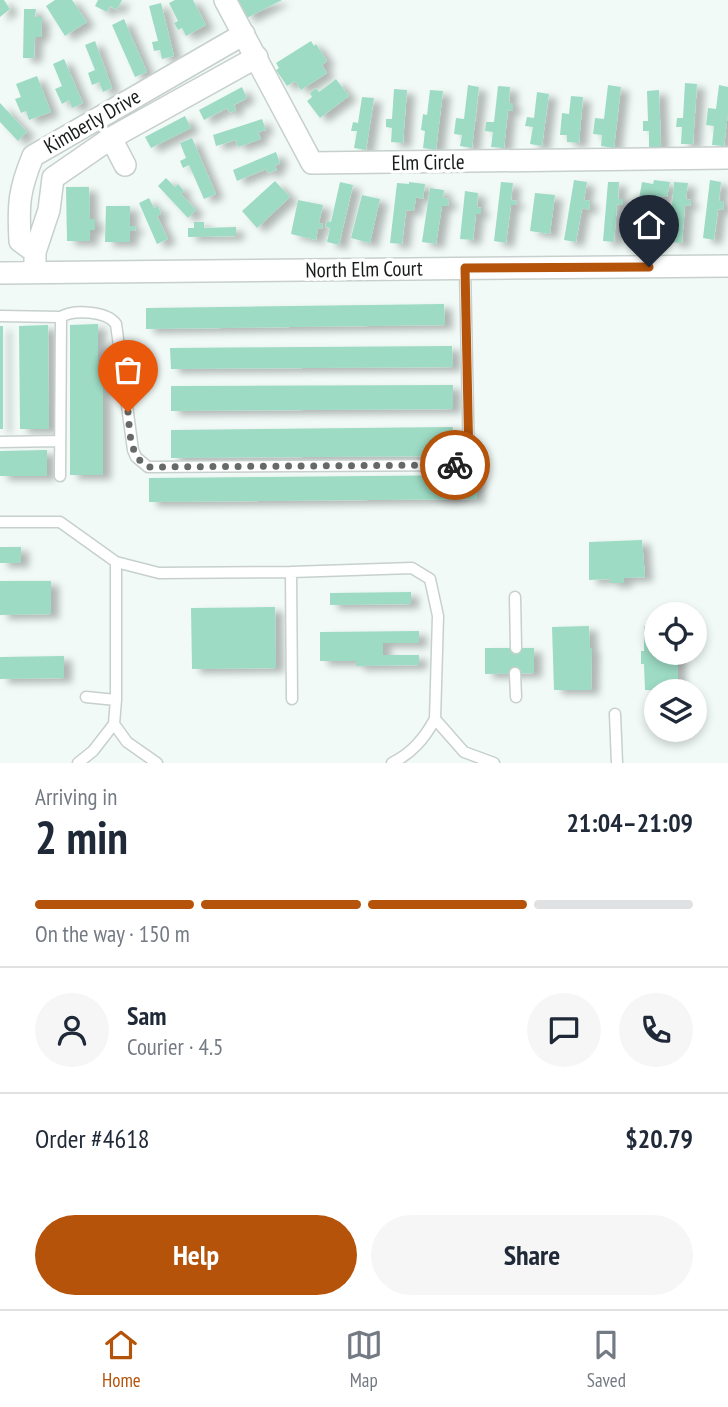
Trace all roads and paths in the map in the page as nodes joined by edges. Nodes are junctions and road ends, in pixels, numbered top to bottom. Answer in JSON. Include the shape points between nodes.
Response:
{"nodes":[{"id":1,"x":225,"y":0,"type":"edge"},
{"id":2,"x":244,"y":34,"type":"junction"},
{"id":3,"x":257,"y":57,"type":"junction"},
{"id":4,"x":111,"y":138,"type":"junction"},
{"id":5,"x":728,"y":158,"type":"edge"},
{"id":6,"x":125,"y":165,"type":"dead end"},
{"id":7,"x":35,"y":263,"type":"junction"},
{"id":8,"x":728,"y":266,"type":"edge"},
{"id":9,"x":465,"y":268,"type":"junction"},
{"id":10,"x":0,"y":273,"type":"edge"},
{"id":11,"x":0,"y":316,"type":"edge"},
{"id":12,"x":61,"y":317,"type":"junction"},
{"id":13,"x":60,"y":441,"type":"junction"},
{"id":14,"x":0,"y":442,"type":"edge"},
{"id":15,"x":60,"y":476,"type":"dead end"},
{"id":16,"x":0,"y":522,"type":"edge"},
{"id":17,"x":116,"y":562,"type":"junction"},
{"id":18,"x":291,"y":572,"type":"junction"},
{"id":19,"x":515,"y":597,"type":"dead end"},
{"id":20,"x":516,"y":648,"type":"dead end"},
{"id":21,"x":516,"y":673,"type":"dead end"},
{"id":22,"x":86,"y":697,"type":"dead end"},
{"id":23,"x":516,"y":697,"type":"dead end"},
{"id":24,"x":292,"y":699,"type":"dead end"},
{"id":25,"x":116,"y":700,"type":"junction"},
{"id":26,"x":615,"y":714,"type":"dead end"},
{"id":27,"x":435,"y":719,"type":"junction"},
{"id":28,"x":114,"y":724,"type":"junction"},
{"id":29,"x":78,"y":763,"type":"edge"},
{"id":30,"x":157,"y":763,"type":"edge"},
{"id":31,"x":392,"y":763,"type":"edge"},
{"id":32,"x":494,"y":763,"type":"edge"},
{"id":33,"x":617,"y":763,"type":"edge"}],
"edges":[{"from":1,"to":2,"type":"street","name":"Elm Circle"},
{"from":2,"to":3,"type":"street","name":"Elm Circle"},
{"from":2,"to":7,"type":"street","name":"Kimberly Drive","via":[[33,156],[21,186],[19,216],[20,241]]},
{"from":3,"to":4,"type":"street","name":"Kimberly Drive"},
{"from":3,"to":5,"type":"street","name":"Elm Circle","via":[[312,163]]},
{"from":4,"to":6,"type":"street"},
{"from":4,"to":7,"type":"street","name":"Kimberly Drive","via":[[52,178]]},
{"from":7,"to":9,"type":"street","name":"North Elm Court"},
{"from":7,"to":10,"type":"street","name":"North Elm Court"},
{"from":8,"to":9,"type":"street","name":"North Elm Court"},
{"from":9,"to":12,"type":"lane","via":[[466,465],[148,467],[133,450],[116,324],[112,318],[92,313]]},
{"from":11,"to":12,"type":"lane"},
{"from":12,"to":13,"type":"lane"},
{"from":13,"to":14,"type":"lane"},
{"from":13,"to":15,"type":"lane"},
{"from":16,"to":17,"type":"lane","via":[[60,522]]},
{"from":17,"to":18,"type":"lane","via":[[159,573]]},
{"from":17,"to":25,"type":"lane"},
{"from":18,"to":24,"type":"lane"},
{"from":18,"to":27,"type":"lane","via":[[412,568],[430,579],[438,616]]},
{"from":19,"to":20,"type":"lane"},
{"from":21,"to":23,"type":"lane"},
{"from":22,"to":25,"type":"lane"},
{"from":25,"to":28,"type":"lane"},
{"from":26,"to":33,"type":"lane"},
{"from":27,"to":31,"type":"lane","via":[[419,744]]},
{"from":27,"to":32,"type":"lane","via":[[464,752]]},
{"from":28,"to":29,"type":"lane"},
{"from":28,"to":30,"type":"lane","via":[[127,742]]}]}
